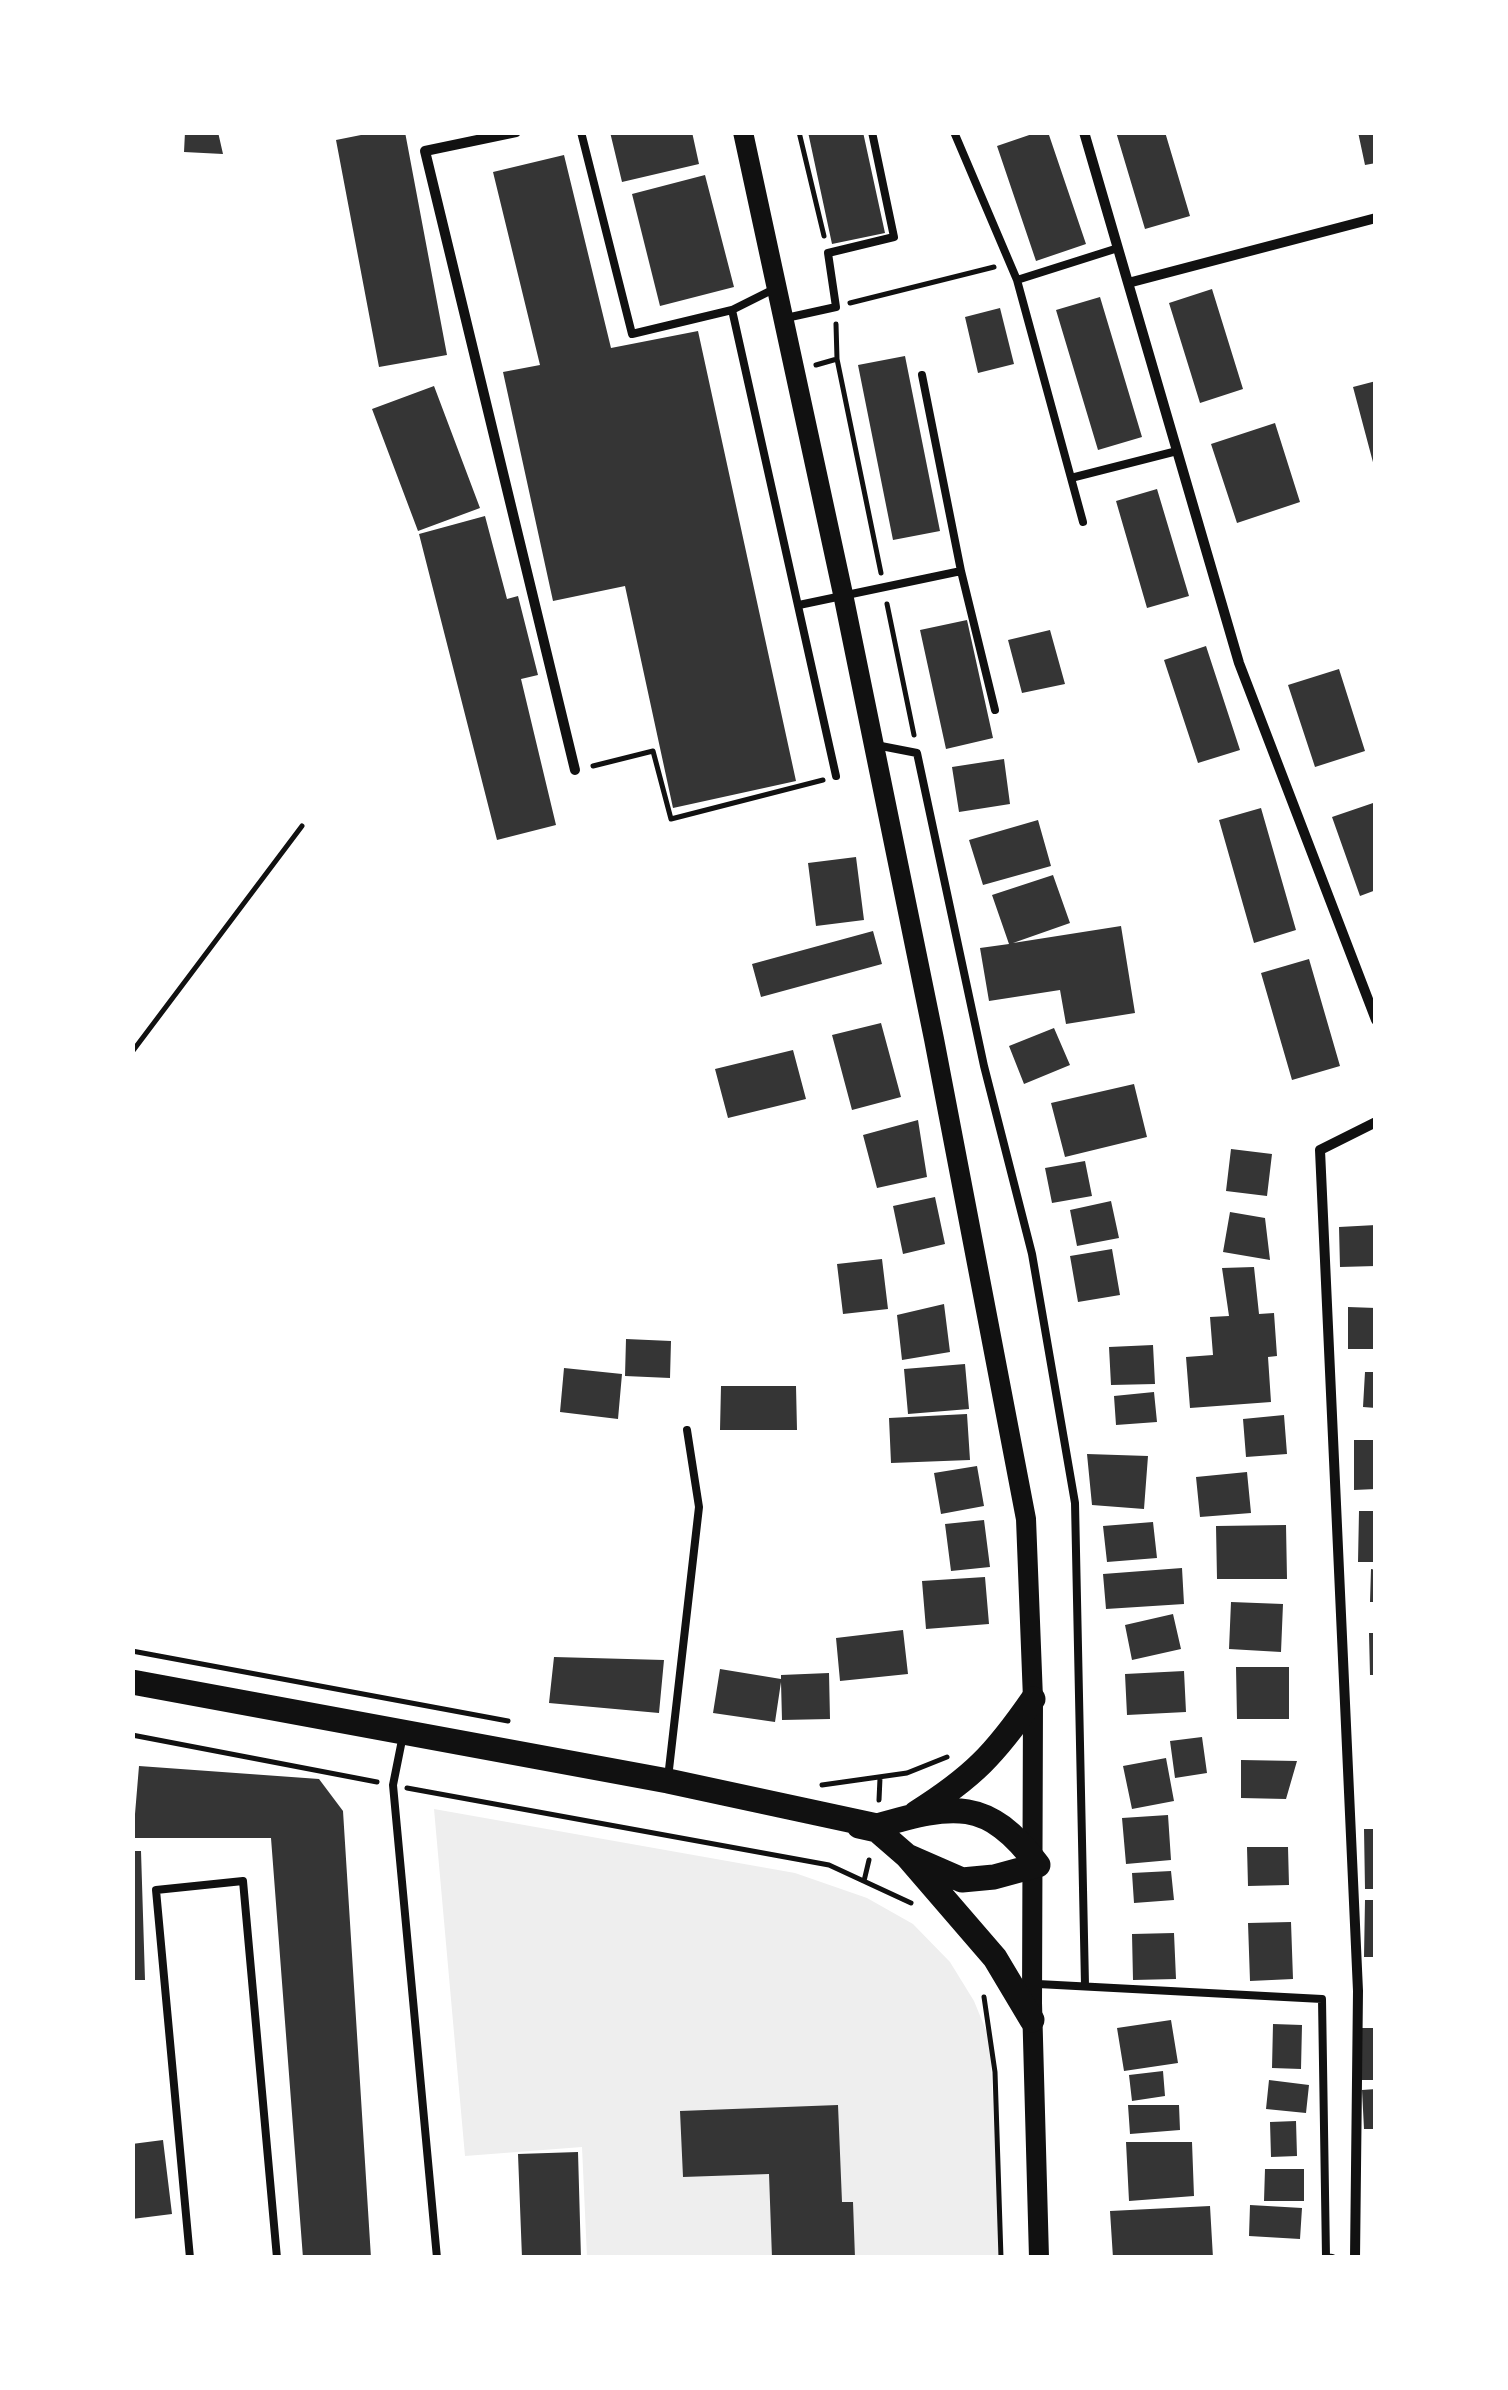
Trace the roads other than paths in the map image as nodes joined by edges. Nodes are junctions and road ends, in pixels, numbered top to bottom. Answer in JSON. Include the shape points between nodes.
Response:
{"nodes":[{"id":1,"x":516,"y":132,"type":"edge"},
{"id":2,"x":581,"y":132,"type":"edge"},
{"id":3,"x":746,"y":132,"type":"edge"},
{"id":4,"x":872,"y":132,"type":"edge"},
{"id":5,"x":954,"y":132,"type":"edge"},
{"id":6,"x":1084,"y":132,"type":"edge"},
{"id":7,"x":1376,"y":218,"type":"edge"},
{"id":8,"x":1118,"y":248,"type":"junction"},
{"id":9,"x":1017,"y":280,"type":"junction"},
{"id":10,"x":1128,"y":283,"type":"junction"},
{"id":11,"x":777,"y":288,"type":"junction"},
{"id":12,"x":732,"y":310,"type":"junction"},
{"id":13,"x":786,"y":318,"type":"junction"},
{"id":14,"x":922,"y":375,"type":"dead end"},
{"id":15,"x":1177,"y":451,"type":"junction"},
{"id":16,"x":1071,"y":478,"type":"junction"},
{"id":17,"x":1083,"y":522,"type":"dead end"},
{"id":18,"x":960,"y":571,"type":"junction"},
{"id":19,"x":846,"y":593,"type":"junction"},
{"id":20,"x":799,"y":605,"type":"junction"},
{"id":21,"x":995,"y":710,"type":"dead end"},
{"id":22,"x":881,"y":746,"type":"junction"},
{"id":23,"x":575,"y":770,"type":"road end"},
{"id":24,"x":836,"y":776,"type":"road end"},
{"id":25,"x":1376,"y":1020,"type":"edge"},
{"id":26,"x":1376,"y":1122,"type":"edge"},
{"id":27,"x":687,"y":1430,"type":"dead end"},
{"id":28,"x":132,"y":1685,"type":"edge"},
{"id":29,"x":1033,"y":1699,"type":"junction"},
{"id":30,"x":402,"y":1740,"type":"junction"},
{"id":31,"x":668,"y":1784,"type":"junction"},
{"id":32,"x":911,"y":1816,"type":"junction"},
{"id":33,"x":907,"y":1856,"type":"junction"},
{"id":34,"x":1035,"y":1863,"type":"junction"},
{"id":35,"x":1038,"y":1984,"type":"junction"},
{"id":36,"x":1085,"y":1985,"type":"junction"},
{"id":37,"x":1032,"y":2020,"type":"junction"},
{"id":38,"x":190,"y":2258,"type":"edge"},
{"id":39,"x":277,"y":2258,"type":"edge"},
{"id":40,"x":438,"y":2258,"type":"edge"},
{"id":41,"x":1041,"y":2258,"type":"edge"},
{"id":42,"x":1332,"y":2258,"type":"edge"},
{"id":43,"x":1355,"y":2258,"type":"edge"}],
"edges":[{"from":1,"to":23,"type":"street","via":[[425,151]]},
{"from":2,"to":12,"type":"lane","via":[[632,334]]},
{"from":3,"to":11,"type":"main road"},
{"from":3,"to":13,"type":"main road"},
{"from":4,"to":13,"type":"lane","via":[[894,237],[828,254],[836,306]]},
{"from":5,"to":9,"type":"lane"},
{"from":6,"to":8,"type":"street"},
{"from":7,"to":10,"type":"street"},
{"from":8,"to":9,"type":"lane"},
{"from":8,"to":10,"type":"street"},
{"from":9,"to":16,"type":"lane"},
{"from":10,"to":15,"type":"street"},
{"from":11,"to":12,"type":"lane"},
{"from":11,"to":13,"type":"main road"},
{"from":12,"to":20,"type":"lane"},
{"from":13,"to":19,"type":"main road"},
{"from":14,"to":18,"type":"lane"},
{"from":15,"to":16,"type":"lane"},
{"from":15,"to":25,"type":"street","via":[[1240,663]]},
{"from":16,"to":17,"type":"lane"},
{"from":18,"to":19,"type":"lane"},
{"from":18,"to":21,"type":"lane"},
{"from":19,"to":20,"type":"lane"},
{"from":19,"to":22,"type":"main road"},
{"from":19,"to":29,"type":"main road","via":[[1026,1519]]},
{"from":20,"to":24,"type":"lane"},
{"from":22,"to":34,"type":"main road","via":[[1032,1518]]},
{"from":22,"to":36,"type":"lane","via":[[918,752],[984,1066],[1032,1254],[1074,1502]]},
{"from":26,"to":43,"type":"street","via":[[1320,1150],[1358,1992]]},
{"from":27,"to":31,"type":"lane","via":[[699,1507]]},
{"from":28,"to":30,"type":"main road"},
{"from":28,"to":31,"type":"main road"},
{"from":29,"to":32,"type":"main road","via":[[998,1749]]},
{"from":29,"to":34,"type":"main road"},
{"from":30,"to":31,"type":"main road"},
{"from":30,"to":40,"type":"lane","via":[[393,1785]]},
{"from":31,"to":32,"type":"main road","via":[[878,1826]]},
{"from":31,"to":33,"type":"main road","via":[[877,1830]]},
{"from":32,"to":34,"type":"main road","via":[[978,1812],[996,1820]]},
{"from":33,"to":34,"type":"main road","via":[[962,1880]]},
{"from":33,"to":37,"type":"main road","via":[[995,1958]]},
{"from":34,"to":35,"type":"main road"},
{"from":34,"to":37,"type":"main road"},
{"from":35,"to":36,"type":"lane"},
{"from":35,"to":41,"type":"main road"},
{"from":36,"to":42,"type":"lane","via":[[1322,1999],[1326,2257]]},
{"from":37,"to":41,"type":"main road"},
{"from":38,"to":39,"type":"lane","via":[[156,1890],[242,1882]]}]}
